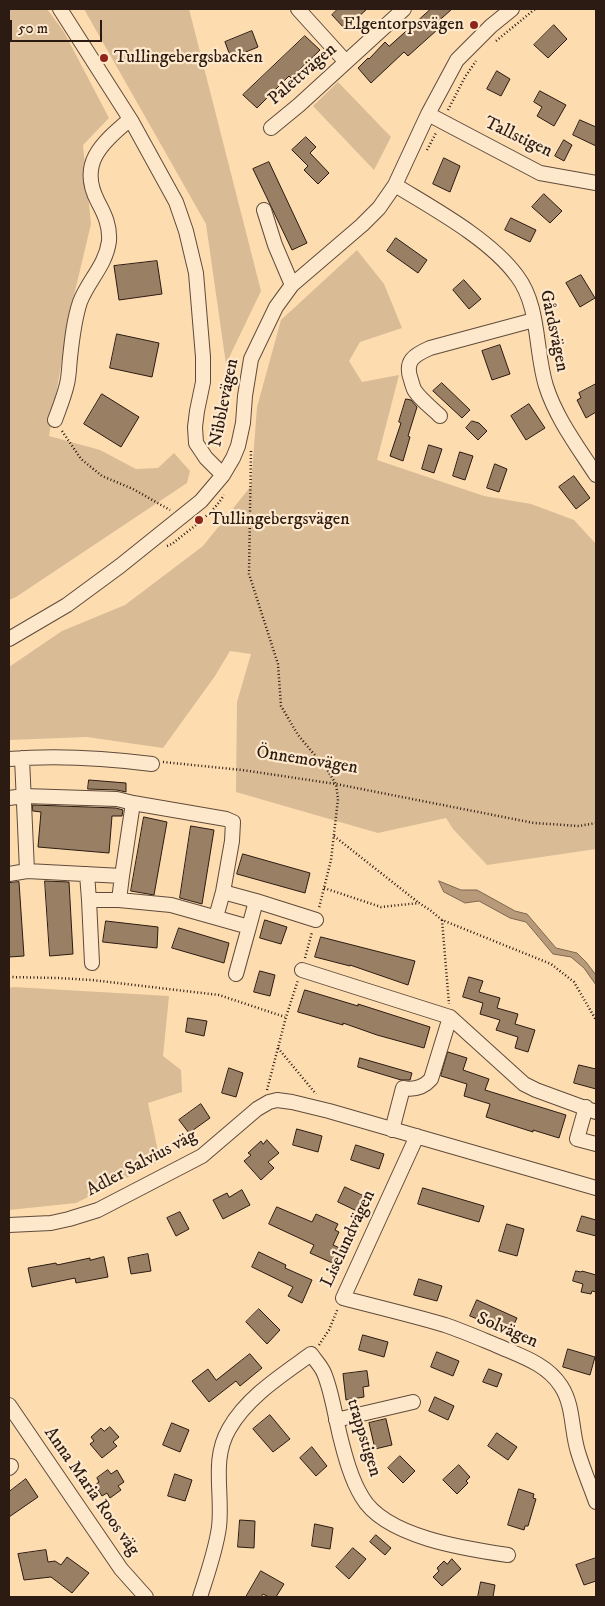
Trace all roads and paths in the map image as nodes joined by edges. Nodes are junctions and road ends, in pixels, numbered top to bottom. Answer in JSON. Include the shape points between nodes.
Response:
{"nodes":[{"id":1,"x":60,"y":9,"type":"edge"},
{"id":2,"x":298,"y":9,"type":"edge"},
{"id":3,"x":404,"y":9,"type":"edge"},
{"id":4,"x":512,"y":9,"type":"edge"},
{"id":5,"x":535,"y":9,"type":"edge"},
{"id":6,"x":494,"y":43,"type":"dead end"},
{"id":7,"x":480,"y":54,"type":"dead end"},
{"id":8,"x":346,"y":62,"type":"junction"},
{"id":9,"x":428,"y":114,"type":"junction"},
{"id":10,"x":129,"y":120,"type":"junction"},
{"id":11,"x":442,"y":122,"type":"junction"},
{"id":12,"x":271,"y":128,"type":"dead end"},
{"id":13,"x":426,"y":152,"type":"dead end"},
{"id":14,"x":596,"y":183,"type":"edge"},
{"id":15,"x":395,"y":184,"type":"junction"},
{"id":16,"x":264,"y":210,"type":"dead end"},
{"id":17,"x":292,"y":285,"type":"junction"},
{"id":18,"x":534,"y":320,"type":"junction"},
{"id":19,"x":440,"y":416,"type":"dead end"},
{"id":20,"x":55,"y":420,"type":"joint"},
{"id":21,"x":248,"y":446,"type":"dead end"},
{"id":22,"x":251,"y":450,"type":"dead end"},
{"id":23,"x":246,"y":454,"type":"dead end"},
{"id":24,"x":223,"y":475,"type":"junction"},
{"id":25,"x":596,"y":475,"type":"edge"},
{"id":26,"x":225,"y":494,"type":"dead end"},
{"id":27,"x":182,"y":516,"type":"junction"},
{"id":28,"x":164,"y":547,"type":"dead end"},
{"id":29,"x":9,"y":639,"type":"edge"},
{"id":30,"x":16,"y":758,"type":"edge"},
{"id":31,"x":152,"y":764,"type":"joint"},
{"id":32,"x":336,"y":784,"type":"junction"},
{"id":33,"x":24,"y":796,"type":"junction"},
{"id":34,"x":9,"y":798,"type":"edge"},
{"id":35,"x":133,"y":802,"type":"junction"},
{"id":36,"x":596,"y":823,"type":"edge"},
{"id":37,"x":334,"y":836,"type":"junction"},
{"id":38,"x":27,"y":871,"type":"junction"},
{"id":39,"x":9,"y":874,"type":"edge"},
{"id":40,"x":88,"y":874,"type":"junction"},
{"id":41,"x":122,"y":876,"type":"junction"},
{"id":42,"x":324,"y":888,"type":"junction"},
{"id":43,"x":223,"y":892,"type":"junction"},
{"id":44,"x":89,"y":900,"type":"junction"},
{"id":45,"x":118,"y":900,"type":"junction"},
{"id":46,"x":256,"y":901,"type":"junction"},
{"id":47,"x":419,"y":903,"type":"junction"},
{"id":48,"x":216,"y":917,"type":"junction"},
{"id":49,"x":316,"y":920,"type":"junction"},
{"id":50,"x":442,"y":920,"type":"junction"},
{"id":51,"x":249,"y":927,"type":"junction"},
{"id":52,"x":92,"y":963,"type":"dead end"},
{"id":53,"x":302,"y":970,"type":"junction"},
{"id":54,"x":236,"y":974,"type":"dead end"},
{"id":55,"x":9,"y":978,"type":"edge"},
{"id":56,"x":286,"y":1017,"type":"junction"},
{"id":57,"x":450,"y":1017,"type":"junction"},
{"id":58,"x":596,"y":1020,"type":"edge"},
{"id":59,"x":277,"y":1048,"type":"junction"},
{"id":60,"x":269,"y":1102,"type":"junction"},
{"id":61,"x":591,"y":1110,"type":"edge"},
{"id":62,"x":329,"y":1111,"type":"junction"},
{"id":63,"x":392,"y":1130,"type":"junction"},
{"id":64,"x":417,"y":1136,"type":"junction"},
{"id":65,"x":596,"y":1144,"type":"edge"},
{"id":66,"x":596,"y":1188,"type":"edge"},
{"id":67,"x":9,"y":1225,"type":"edge"},
{"id":68,"x":342,"y":1298,"type":"junction"},
{"id":69,"x":311,"y":1354,"type":"junction"},
{"id":70,"x":413,"y":1402,"type":"dead end"},
{"id":71,"x":9,"y":1405,"type":"edge"},
{"id":72,"x":336,"y":1420,"type":"junction"},
{"id":73,"x":596,"y":1502,"type":"edge"},
{"id":74,"x":508,"y":1555,"type":"dead end"},
{"id":75,"x":146,"y":1597,"type":"edge"},
{"id":76,"x":200,"y":1597,"type":"edge"}],
"edges":[{"from":1,"to":10,"type":"street"},
{"from":2,"to":8,"type":"street"},
{"from":3,"to":8,"type":"street","name":"Palettvägen"},
{"from":4,"to":9,"type":"street","name":"Nibblevägen","via":[[457,60]]},
{"from":5,"to":6,"type":"path"},
{"from":7,"to":11,"type":"path"},
{"from":8,"to":12,"type":"street","name":"Palettvägen"},
{"from":9,"to":11,"type":"street","name":"Tallstigen"},
{"from":9,"to":15,"type":"street","name":"Nibblevägen"},
{"from":10,"to":20,"type":"street","via":[[101,148],[89,172],[91,189],[108,220],[109,241],[102,264],[84,291],[80,304],[67,384]]},
{"from":10,"to":24,"type":"street","via":[[176,202],[186,231],[196,273],[203,357],[204,382],[197,411],[196,443]]},
{"from":11,"to":13,"type":"path"},
{"from":11,"to":14,"type":"street","name":"Tallstigen","via":[[540,172]]},
{"from":15,"to":17,"type":"street","name":"Nibblevägen","via":[[379,208],[362,225]]},
{"from":15,"to":18,"type":"street","name":"Gårdsvägen","via":[[484,242],[517,275],[525,289]]},
{"from":16,"to":17,"type":"street"},
{"from":17,"to":24,"type":"street","name":"Nibblevägen","via":[[276,306],[251,359],[238,446]]},
{"from":18,"to":19,"type":"street","via":[[430,348],[412,358],[408,374],[415,391]]},
{"from":18,"to":25,"type":"street","name":"Gårdsvägen","via":[[552,405]]},
{"from":20,"to":27,"type":"path","via":[[81,459],[102,476]]},
{"from":21,"to":23,"type":"path"},
{"from":22,"to":32,"type":"path","via":[[248,574],[278,664],[281,706],[298,735]]},
{"from":24,"to":27,"type":"street","name":"Nibblevägen","via":[[201,501]]},
{"from":26,"to":28,"type":"path","via":[[200,522]]},
{"from":27,"to":29,"type":"street","name":"Nibblevägen","via":[[67,605]]},
{"from":30,"to":31,"type":"street"},
{"from":30,"to":33,"type":"street"},
{"from":31,"to":32,"type":"path","name":"Önnemovägen","via":[[163,762],[242,770]]},
{"from":32,"to":36,"type":"path","name":"Önnemovägen","via":[[534,823],[579,826]]},
{"from":32,"to":37,"type":"path","via":[[338,799]]},
{"from":33,"to":34,"type":"street"},
{"from":33,"to":35,"type":"street"},
{"from":33,"to":38,"type":"street"},
{"from":35,"to":41,"type":"street"},
{"from":35,"to":43,"type":"street","via":[[233,822]]},
{"from":37,"to":42,"type":"path"},
{"from":37,"to":47,"type":"path"},
{"from":38,"to":39,"type":"street"},
{"from":38,"to":40,"type":"street"},
{"from":40,"to":41,"type":"street"},
{"from":40,"to":44,"type":"street"},
{"from":41,"to":45,"type":"street"},
{"from":42,"to":47,"type":"path","via":[[381,908]]},
{"from":42,"to":49,"type":"path"},
{"from":43,"to":46,"type":"street"},
{"from":43,"to":48,"type":"street"},
{"from":44,"to":45,"type":"street"},
{"from":44,"to":52,"type":"street"},
{"from":45,"to":48,"type":"street","via":[[171,905]]},
{"from":46,"to":49,"type":"street"},
{"from":46,"to":51,"type":"street"},
{"from":47,"to":50,"type":"path"},
{"from":48,"to":51,"type":"street"},
{"from":49,"to":53,"type":"path"},
{"from":50,"to":57,"type":"path"},
{"from":50,"to":58,"type":"path","via":[[551,964],[574,982]]},
{"from":51,"to":54,"type":"street"},
{"from":53,"to":56,"type":"path"},
{"from":53,"to":57,"type":"street"},
{"from":55,"to":56,"type":"path","via":[[84,980],[219,995]]},
{"from":56,"to":59,"type":"path"},
{"from":57,"to":61,"type":"street","via":[[524,1084]]},
{"from":57,"to":63,"type":"street","via":[[431,1080],[416,1088],[403,1088]]},
{"from":59,"to":60,"type":"path","via":[[267,1091]]},
{"from":59,"to":62,"type":"path"},
{"from":60,"to":62,"type":"street","via":[[292,1102]]},
{"from":60,"to":67,"type":"street","name":"Adler Salvius väg","via":[[202,1156],[98,1210],[69,1220]]},
{"from":61,"to":65,"type":"street","via":[[577,1139]]},
{"from":62,"to":63,"type":"street"},
{"from":63,"to":64,"type":"street"},
{"from":64,"to":66,"type":"street"},
{"from":64,"to":68,"type":"street","name":"Liselundvägen"},
{"from":68,"to":69,"type":"path","name":"Liselundvägen","via":[[322,1343]]},
{"from":68,"to":73,"type":"street","name":"Solvägen","via":[[471,1335],[533,1360],[551,1374],[568,1399],[578,1452]]},
{"from":69,"to":72,"type":"street","name":"trappstigen","via":[[324,1372]]},
{"from":69,"to":76,"type":"street","via":[[242,1410],[222,1443],[218,1460],[219,1526]]},
{"from":70,"to":72,"type":"street"},
{"from":71,"to":75,"type":"street","name":"Anna Maria Roos väg","via":[[121,1569]]},
{"from":72,"to":74,"type":"street","name":"trappstigen","via":[[346,1459],[362,1498],[376,1513],[401,1530],[471,1550]]}]}
